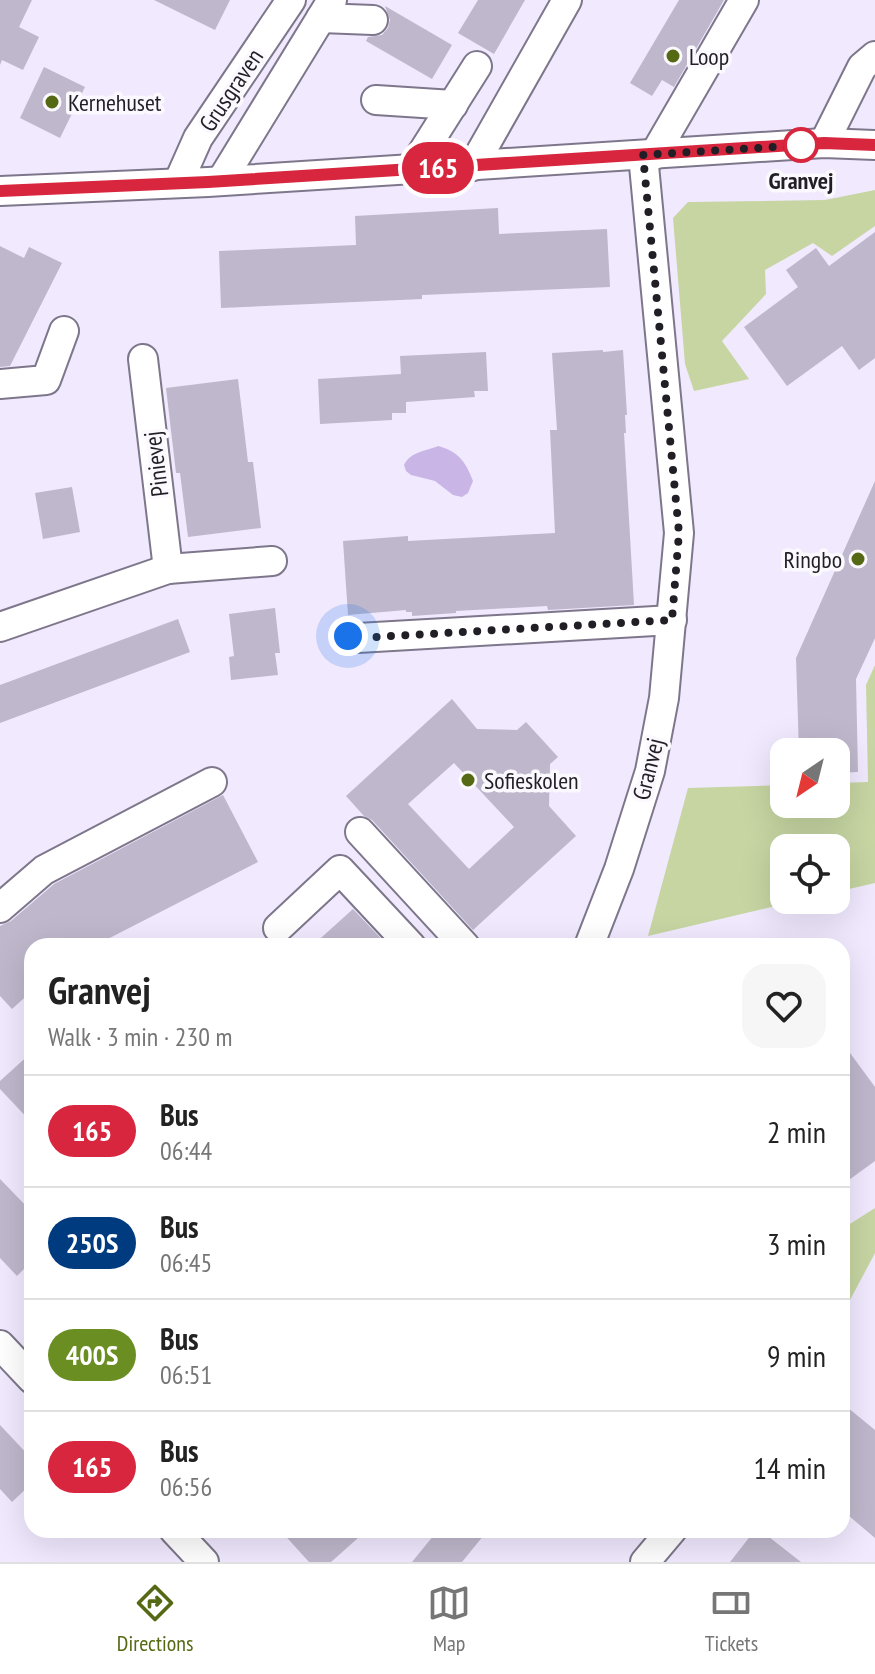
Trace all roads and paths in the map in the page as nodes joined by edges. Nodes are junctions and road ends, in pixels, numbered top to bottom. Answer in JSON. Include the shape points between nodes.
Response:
{"nodes":[{"id":1,"x":291,"y":0,"type":"edge"},
{"id":2,"x":567,"y":0,"type":"edge"},
{"id":3,"x":744,"y":0,"type":"edge"},
{"id":4,"x":327,"y":9,"type":"edge"},
{"id":5,"x":373,"y":20,"type":"dead end"},
{"id":6,"x":875,"y":56,"type":"edge"},
{"id":7,"x":477,"y":66,"type":"dead end"},
{"id":8,"x":376,"y":100,"type":"dead end"},
{"id":9,"x":453,"y":105,"type":"junction"},
{"id":10,"x":824,"y":143,"type":"junction"},
{"id":11,"x":875,"y":145,"type":"edge"},
{"id":12,"x":649,"y":155,"type":"junction"},
{"id":13,"x":473,"y":166,"type":"junction"},
{"id":14,"x":412,"y":169,"type":"junction"},
{"id":15,"x":221,"y":181,"type":"junction"},
{"id":16,"x":178,"y":183,"type":"junction"},
{"id":17,"x":0,"y":191,"type":"edge"},
{"id":18,"x":64,"y":331,"type":"dead end"},
{"id":19,"x":143,"y":359,"type":"dead end"},
{"id":20,"x":0,"y":384,"type":"edge"},
{"id":21,"x":272,"y":561,"type":"dead end"},
{"id":22,"x":168,"y":569,"type":"junction"},
{"id":23,"x":672,"y":620,"type":"junction"},
{"id":24,"x":0,"y":627,"type":"edge"},
{"id":25,"x":348,"y":636,"type":"dead end"},
{"id":26,"x":212,"y":782,"type":"dead end"},
{"id":27,"x":360,"y":832,"type":"dead end"},
{"id":28,"x":0,"y":908,"type":"edge"},
{"id":29,"x":278,"y":928,"type":"dead end"},
{"id":30,"x":404,"y":938,"type":"edge"},
{"id":31,"x":458,"y":938,"type":"edge"},
{"id":32,"x":592,"y":938,"type":"edge"},
{"id":33,"x":0,"y":1345,"type":"edge"},
{"id":34,"x":24,"y":1370,"type":"edge"},
{"id":35,"x":182,"y":1538,"type":"edge"},
{"id":36,"x":665,"y":1538,"type":"edge"},
{"id":37,"x":204,"y":1562,"type":"edge"},
{"id":38,"x":645,"y":1562,"type":"edge"}],
"edges":[{"from":1,"to":16,"type":"street","name":"Grusgraven","via":[[198,138]]},
{"from":2,"to":13,"type":"street"},
{"from":3,"to":12,"type":"street"},
{"from":4,"to":5,"type":"street"},
{"from":4,"to":15,"type":"street"},
{"from":6,"to":10,"type":"street","via":[[862,67]]},
{"from":7,"to":9,"type":"street"},
{"from":8,"to":9,"type":"street"},
{"from":9,"to":14,"type":"street"},
{"from":10,"to":11,"type":"street"},
{"from":10,"to":12,"type":"street"},
{"from":12,"to":13,"type":"street"},
{"from":12,"to":23,"type":"street","name":"Granvej","via":[[679,533]]},
{"from":13,"to":14,"type":"street"},
{"from":14,"to":15,"type":"street"},
{"from":15,"to":16,"type":"street"},
{"from":16,"to":17,"type":"street"},
{"from":18,"to":20,"type":"street","via":[[46,380]]},
{"from":19,"to":22,"type":"street","name":"Pinievej"},
{"from":21,"to":22,"type":"street"},
{"from":22,"to":24,"type":"street"},
{"from":23,"to":25,"type":"street"},
{"from":23,"to":32,"type":"street","name":"Granvej","via":[[650,771]]},
{"from":26,"to":28,"type":"street","via":[[44,870]]},
{"from":27,"to":31,"type":"street"},
{"from":29,"to":30,"type":"street","via":[[340,870]]},
{"from":33,"to":34,"type":"street"},
{"from":35,"to":37,"type":"street"},
{"from":36,"to":38,"type":"street"}]}
